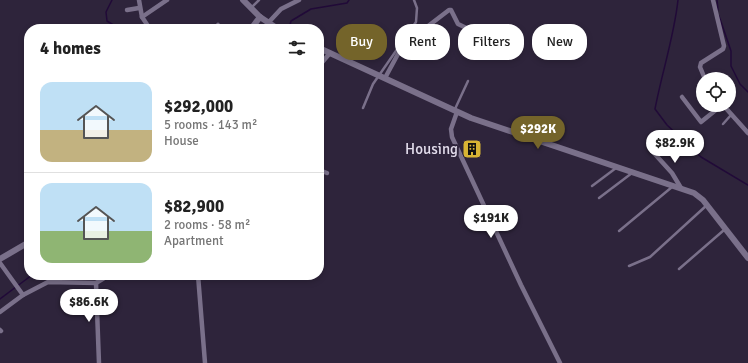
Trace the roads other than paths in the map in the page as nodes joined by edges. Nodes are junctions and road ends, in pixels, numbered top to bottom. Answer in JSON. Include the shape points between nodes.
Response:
{"nodes":[{"id":1,"x":139,"y":0,"type":"edge"},
{"id":2,"x":167,"y":0,"type":"edge"},
{"id":3,"x":243,"y":0,"type":"edge"},
{"id":4,"x":259,"y":0,"type":"edge"},
{"id":5,"x":299,"y":0,"type":"edge"},
{"id":6,"x":414,"y":0,"type":"edge"},
{"id":7,"x":713,"y":0,"type":"edge"},
{"id":8,"x":139,"y":8,"type":"junction"},
{"id":9,"x":251,"y":8,"type":"junction"},
{"id":10,"x":127,"y":10,"type":"dead end"},
{"id":11,"x":142,"y":17,"type":"junction"},
{"id":12,"x":260,"y":17,"type":"junction"},
{"id":13,"x":268,"y":23,"type":"joint"},
{"id":14,"x":147,"y":24,"type":"edge"},
{"id":15,"x":255,"y":24,"type":"edge"},
{"id":16,"x":458,"y":24,"type":"edge"},
{"id":17,"x":324,"y":50,"type":"edge"},
{"id":18,"x":330,"y":53,"type":"junction"},
{"id":19,"x":324,"y":60,"type":"edge"},
{"id":20,"x":702,"y":72,"type":"edge"},
{"id":21,"x":382,"y":77,"type":"junction"},
{"id":22,"x":468,"y":81,"type":"dead end"},
{"id":23,"x":682,"y":97,"type":"dead end"},
{"id":24,"x":363,"y":108,"type":"dead end"},
{"id":25,"x":455,"y":111,"type":"junction"},
{"id":26,"x":714,"y":112,"type":"edge"},
{"id":27,"x":729,"y":112,"type":"edge"},
{"id":28,"x":731,"y":115,"type":"junction"},
{"id":29,"x":723,"y":124,"type":"dead end"},
{"id":30,"x":748,"y":133,"type":"edge"},
{"id":31,"x":653,"y":152,"type":"dead end"},
{"id":32,"x":617,"y":167,"type":"junction"},
{"id":33,"x":324,"y":172,"type":"edge"},
{"id":34,"x":633,"y":172,"type":"junction"},
{"id":35,"x":327,"y":173,"type":"dead end"},
{"id":36,"x":674,"y":185,"type":"junction"},
{"id":37,"x":592,"y":186,"type":"dead end"},
{"id":38,"x":681,"y":188,"type":"junction"},
{"id":39,"x":599,"y":198,"type":"dead end"},
{"id":40,"x":707,"y":205,"type":"junction"},
{"id":41,"x":724,"y":230,"type":"junction"},
{"id":42,"x":619,"y":231,"type":"dead end"},
{"id":43,"x":24,"y":245,"type":"edge"},
{"id":44,"x":748,"y":258,"type":"edge"},
{"id":45,"x":0,"y":259,"type":"edge"},
{"id":46,"x":0,"y":263,"type":"edge"},
{"id":47,"x":630,"y":266,"type":"dead end"},
{"id":48,"x":679,"y":269,"type":"dead end"},
{"id":49,"x":101,"y":280,"type":"edge"},
{"id":50,"x":198,"y":280,"type":"edge"},
{"id":51,"x":96,"y":283,"type":"junction"},
{"id":52,"x":22,"y":295,"type":"junction"},
{"id":53,"x":0,"y":312,"type":"edge"},
{"id":54,"x":99,"y":363,"type":"edge"},
{"id":55,"x":205,"y":363,"type":"edge"},
{"id":56,"x":560,"y":363,"type":"edge"}],
"edges":[{"from":1,"to":8,"type":"street"},
{"from":2,"to":11,"type":"street"},
{"from":3,"to":9,"type":"street"},
{"from":4,"to":9,"type":"lane"},
{"from":5,"to":13,"type":"street","via":[[281,9]]},
{"from":6,"to":21,"type":"lane","via":[[417,8],[416,22]]},
{"from":7,"to":20,"type":"street","via":[[724,46],[701,63]]},
{"from":8,"to":10,"type":"street"},
{"from":8,"to":11,"type":"street"},
{"from":9,"to":12,"type":"street"},
{"from":11,"to":14,"type":"street"},
{"from":12,"to":13,"type":"street"},
{"from":12,"to":15,"type":"street"},
{"from":16,"to":21,"type":"street","via":[[449,10],[406,44]]},
{"from":17,"to":18,"type":"street"},
{"from":18,"to":19,"type":"street"},
{"from":18,"to":21,"type":"street"},
{"from":21,"to":24,"type":"lane","via":[[368,94]]},
{"from":21,"to":25,"type":"street"},
{"from":22,"to":25,"type":"lane"},
{"from":23,"to":26,"type":"street","via":[[701,122]]},
{"from":25,"to":32,"type":"street","via":[[505,131]]},
{"from":25,"to":56,"type":"street","via":[[452,137]]},
{"from":27,"to":28,"type":"street"},
{"from":28,"to":29,"type":"lane"},
{"from":28,"to":30,"type":"street"},
{"from":31,"to":38,"type":"street","via":[[672,173]]},
{"from":32,"to":34,"type":"street"},
{"from":32,"to":37,"type":"lane"},
{"from":33,"to":35,"type":"street"},
{"from":34,"to":36,"type":"street"},
{"from":34,"to":39,"type":"lane"},
{"from":36,"to":38,"type":"street"},
{"from":36,"to":42,"type":"lane"},
{"from":38,"to":40,"type":"street","via":[[698,196]]},
{"from":40,"to":41,"type":"street"},
{"from":40,"to":47,"type":"lane","via":[[650,257]]},
{"from":41,"to":44,"type":"street"},
{"from":41,"to":48,"type":"lane"},
{"from":43,"to":45,"type":"street"},
{"from":46,"to":52,"type":"street"},
{"from":49,"to":51,"type":"street"},
{"from":50,"to":55,"type":"street"},
{"from":51,"to":52,"type":"street","via":[[48,282]]},
{"from":51,"to":54,"type":"street"},
{"from":52,"to":53,"type":"street"}]}
